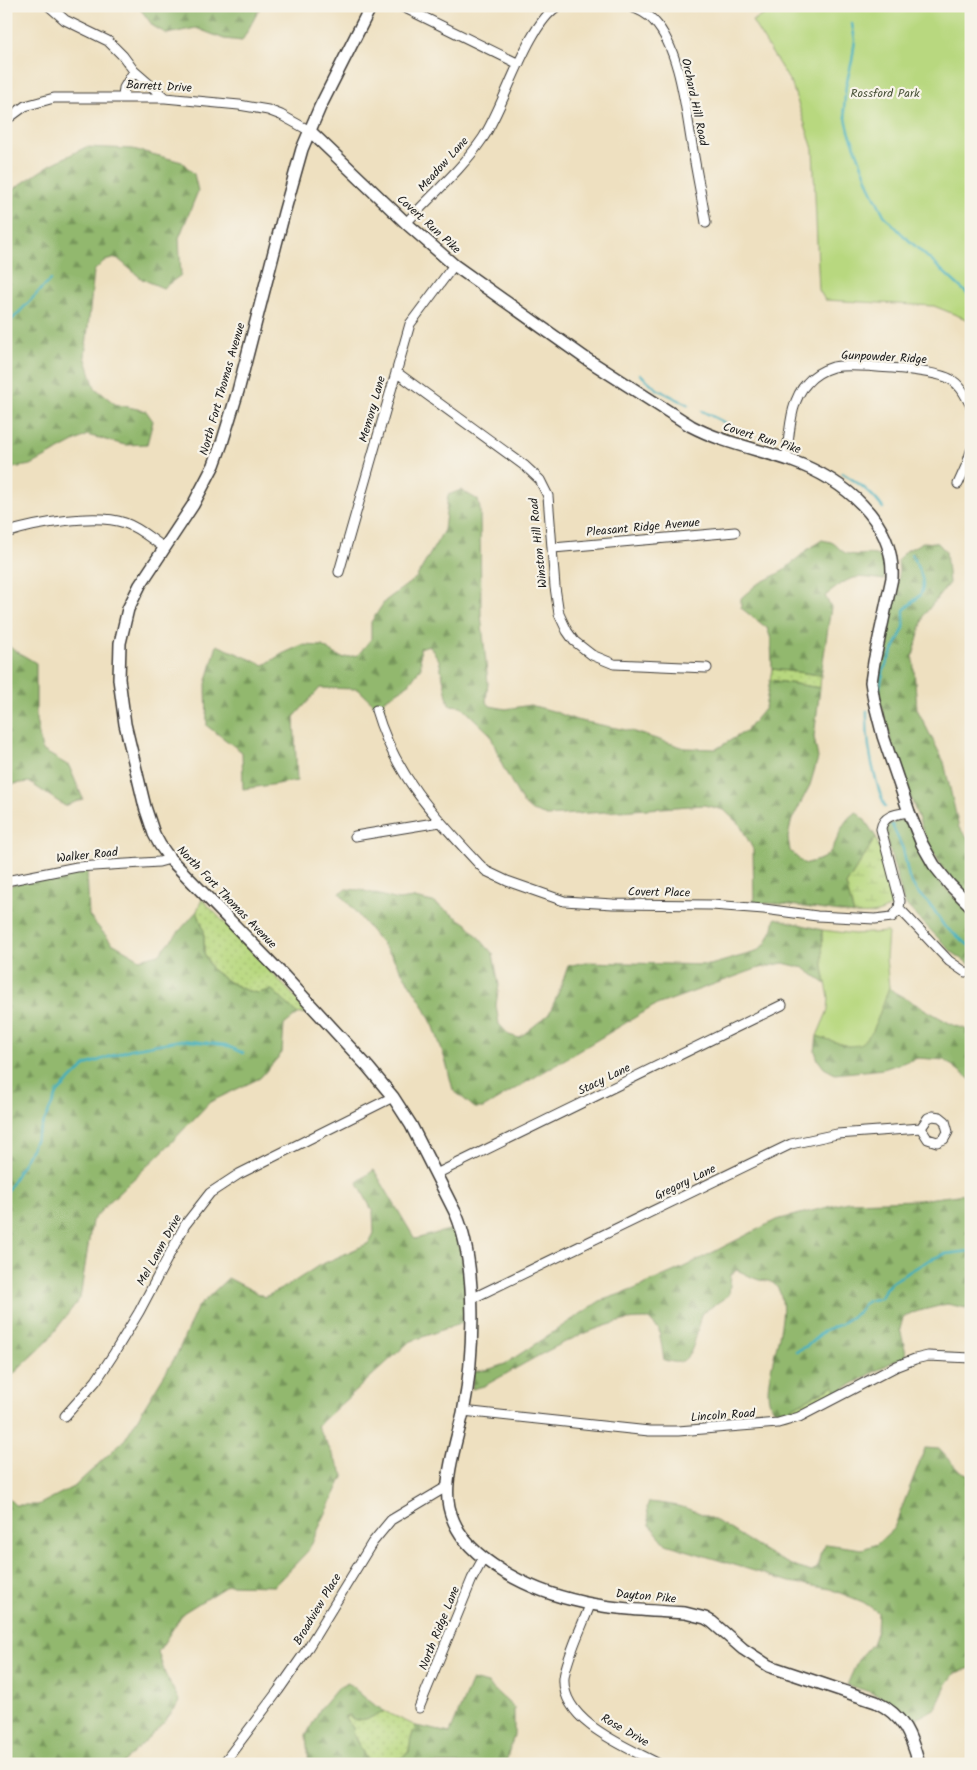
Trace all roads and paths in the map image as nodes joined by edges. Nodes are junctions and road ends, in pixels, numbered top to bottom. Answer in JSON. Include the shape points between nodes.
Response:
{"nodes":[{"id":1,"x":49,"y":6,"type":"edge"},
{"id":2,"x":370,"y":6,"type":"edge"},
{"id":3,"x":401,"y":6,"type":"edge"},
{"id":4,"x":558,"y":6,"type":"edge"},
{"id":5,"x":628,"y":6,"type":"edge"},
{"id":6,"x":519,"y":64,"type":"junction"},
{"id":7,"x":134,"y":71,"type":"junction"},
{"id":8,"x":123,"y":97,"type":"junction"},
{"id":9,"x":165,"y":98,"type":"junction"},
{"id":10,"x":6,"y":120,"type":"edge"},
{"id":11,"x":310,"y":131,"type":"junction"},
{"id":12,"x":706,"y":222,"type":"dead end"},
{"id":13,"x":406,"y":223,"type":"junction"},
{"id":14,"x":454,"y":265,"type":"junction"},
{"id":15,"x":396,"y":372,"type":"junction"},
{"id":16,"x":971,"y":406,"type":"edge"},
{"id":17,"x":971,"y":452,"type":"edge"},
{"id":18,"x":786,"y":459,"type":"junction"},
{"id":19,"x":958,"y":484,"type":"dead end"},
{"id":20,"x":735,"y":532,"type":"dead end"},
{"id":21,"x":6,"y":533,"type":"edge"},
{"id":22,"x":165,"y":548,"type":"junction"},
{"id":23,"x":552,"y":548,"type":"junction"},
{"id":24,"x":339,"y":572,"type":"dead end"},
{"id":25,"x":707,"y":668,"type":"dead end"},
{"id":26,"x":376,"y":710,"type":"dead end"},
{"id":27,"x":909,"y":812,"type":"junction"},
{"id":28,"x":440,"y":822,"type":"junction"},
{"id":29,"x":355,"y":836,"type":"dead end"},
{"id":30,"x":170,"y":859,"type":"junction"},
{"id":31,"x":6,"y":881,"type":"edge"},
{"id":32,"x":971,"y":906,"type":"edge"},
{"id":33,"x":899,"y":908,"type":"junction"},
{"id":34,"x":965,"y":972,"type":"dead end"},
{"id":35,"x":782,"y":1005,"type":"dead end"},
{"id":36,"x":392,"y":1097,"type":"junction"},
{"id":37,"x":921,"y":1128,"type":"dead end"},
{"id":38,"x":436,"y":1174,"type":"junction"},
{"id":39,"x":471,"y":1299,"type":"junction"},
{"id":40,"x":971,"y":1358,"type":"edge"},
{"id":41,"x":463,"y":1411,"type":"junction"},
{"id":42,"x":65,"y":1416,"type":"dead end"},
{"id":43,"x":448,"y":1486,"type":"junction"},
{"id":44,"x":483,"y":1558,"type":"junction"},
{"id":45,"x":590,"y":1605,"type":"junction"},
{"id":46,"x":420,"y":1708,"type":"dead end"},
{"id":47,"x":223,"y":1764,"type":"edge"},
{"id":48,"x":659,"y":1764,"type":"edge"},
{"id":49,"x":919,"y":1764,"type":"edge"}],
"edges":[{"from":1,"to":7,"type":"street","via":[[65,20],[108,41]]},
{"from":2,"to":11,"type":"street","name":"North Fort Thomas Avenue"},
{"from":3,"to":6,"type":"street"},
{"from":4,"to":6,"type":"street","via":[[542,20]]},
{"from":5,"to":12,"type":"street","name":"Orchard Hill Road","via":[[654,21],[670,47],[684,96]]},
{"from":6,"to":13,"type":"street","name":"Meadow Lane","via":[[482,139],[462,165]]},
{"from":7,"to":8,"type":"street","via":[[124,88]]},
{"from":7,"to":9,"type":"street"},
{"from":8,"to":9,"type":"street","name":"Barrett Drive"},
{"from":8,"to":10,"type":"street","name":"Barrett Drive","via":[[44,100],[25,106]]},
{"from":9,"to":11,"type":"street","name":"Barrett Drive","via":[[268,110]]},
{"from":11,"to":13,"type":"street","name":"Covert Run Pike"},
{"from":11,"to":22,"type":"street","name":"North Fort Thomas Avenue","via":[[291,186],[222,443],[201,492]]},
{"from":13,"to":14,"type":"street","name":"Covert Run Pike"},
{"from":14,"to":15,"type":"street","name":"Memory Lane","via":[[410,324]]},
{"from":14,"to":18,"type":"street","name":"Covert Run Pike","via":[[585,358],[691,426],[729,443]]},
{"from":15,"to":23,"type":"street","name":"Winston Hill Road","via":[[535,474],[548,496]]},
{"from":15,"to":24,"type":"street","name":"Memory Lane"},
{"from":16,"to":18,"type":"street","name":"Gunpowder Ridge","via":[[958,385],[938,374],[833,367],[813,377],[800,392],[794,405]]},
{"from":17,"to":19,"type":"street"},
{"from":18,"to":27,"type":"street","name":"Covert Run Pike","via":[[819,472],[856,499],[873,517],[889,546],[892,578],[874,662],[872,690],[883,736]]},
{"from":20,"to":23,"type":"street","name":"Pleasant Ridge Avenue"},
{"from":21,"to":22,"type":"street","via":[[48,524],[101,519],[129,525]]},
{"from":22,"to":30,"type":"street","name":"North Fort Thomas Avenue","via":[[128,609],[122,633],[119,679],[125,724],[148,818]]},
{"from":23,"to":25,"type":"street","name":"Winston Hill Road","via":[[559,614],[566,631],[585,650],[614,664]]},
{"from":26,"to":28,"type":"street","name":"Covert Place","via":[[396,762]]},
{"from":27,"to":32,"type":"street","name":"Covert Run Pike","via":[[934,865]]},
{"from":27,"to":33,"type":"street","via":[[887,818],[881,829],[898,890]]},
{"from":28,"to":29,"type":"street"},
{"from":28,"to":33,"type":"street","name":"Covert Place","via":[[486,870],[564,901],[720,906],[875,920],[892,917]]},
{"from":30,"to":31,"type":"street","name":"Walker Road","via":[[77,867]]},
{"from":30,"to":36,"type":"street","name":"North Fort Thomas Avenue","via":[[284,976]]},
{"from":33,"to":34,"type":"street","via":[[949,961]]},
{"from":35,"to":38,"type":"street","name":"Stacy Lane"},
{"from":36,"to":38,"type":"street","name":"North Fort Thomas Avenue","via":[[411,1125]]},
{"from":36,"to":42,"type":"street","name":"Mel Lawn Drive","via":[[238,1174],[210,1193],[185,1225],[113,1355],[96,1381]]},
{"from":37,"to":39,"type":"street","name":"Gregory Lane","via":[[837,1134],[791,1144]]},
{"from":38,"to":39,"type":"street","name":"North Fort Thomas Avenue","via":[[462,1229]]},
{"from":39,"to":41,"type":"street","name":"North Fort Thomas Avenue"},
{"from":40,"to":41,"type":"street","name":"Lincoln Road","via":[[928,1356],[915,1359],[799,1417],[778,1423],[649,1431]]},
{"from":41,"to":43,"type":"street","name":"Dayton Pike"},
{"from":43,"to":44,"type":"street","name":"Dayton Pike","via":[[448,1505],[460,1536]]},
{"from":43,"to":47,"type":"street","name":"Broadview Place","via":[[391,1520],[381,1530],[304,1653]]},
{"from":44,"to":45,"type":"street","name":"Dayton Pike","via":[[527,1585]]},
{"from":44,"to":46,"type":"street","name":"North Ridge Lane"},
{"from":45,"to":48,"type":"street","name":"Rose Drive","via":[[565,1672],[567,1698],[579,1715],[598,1731]]},
{"from":45,"to":49,"type":"street","name":"Dayton Pike","via":[[685,1613],[705,1618],[769,1666],[887,1707],[907,1728]]}]}
